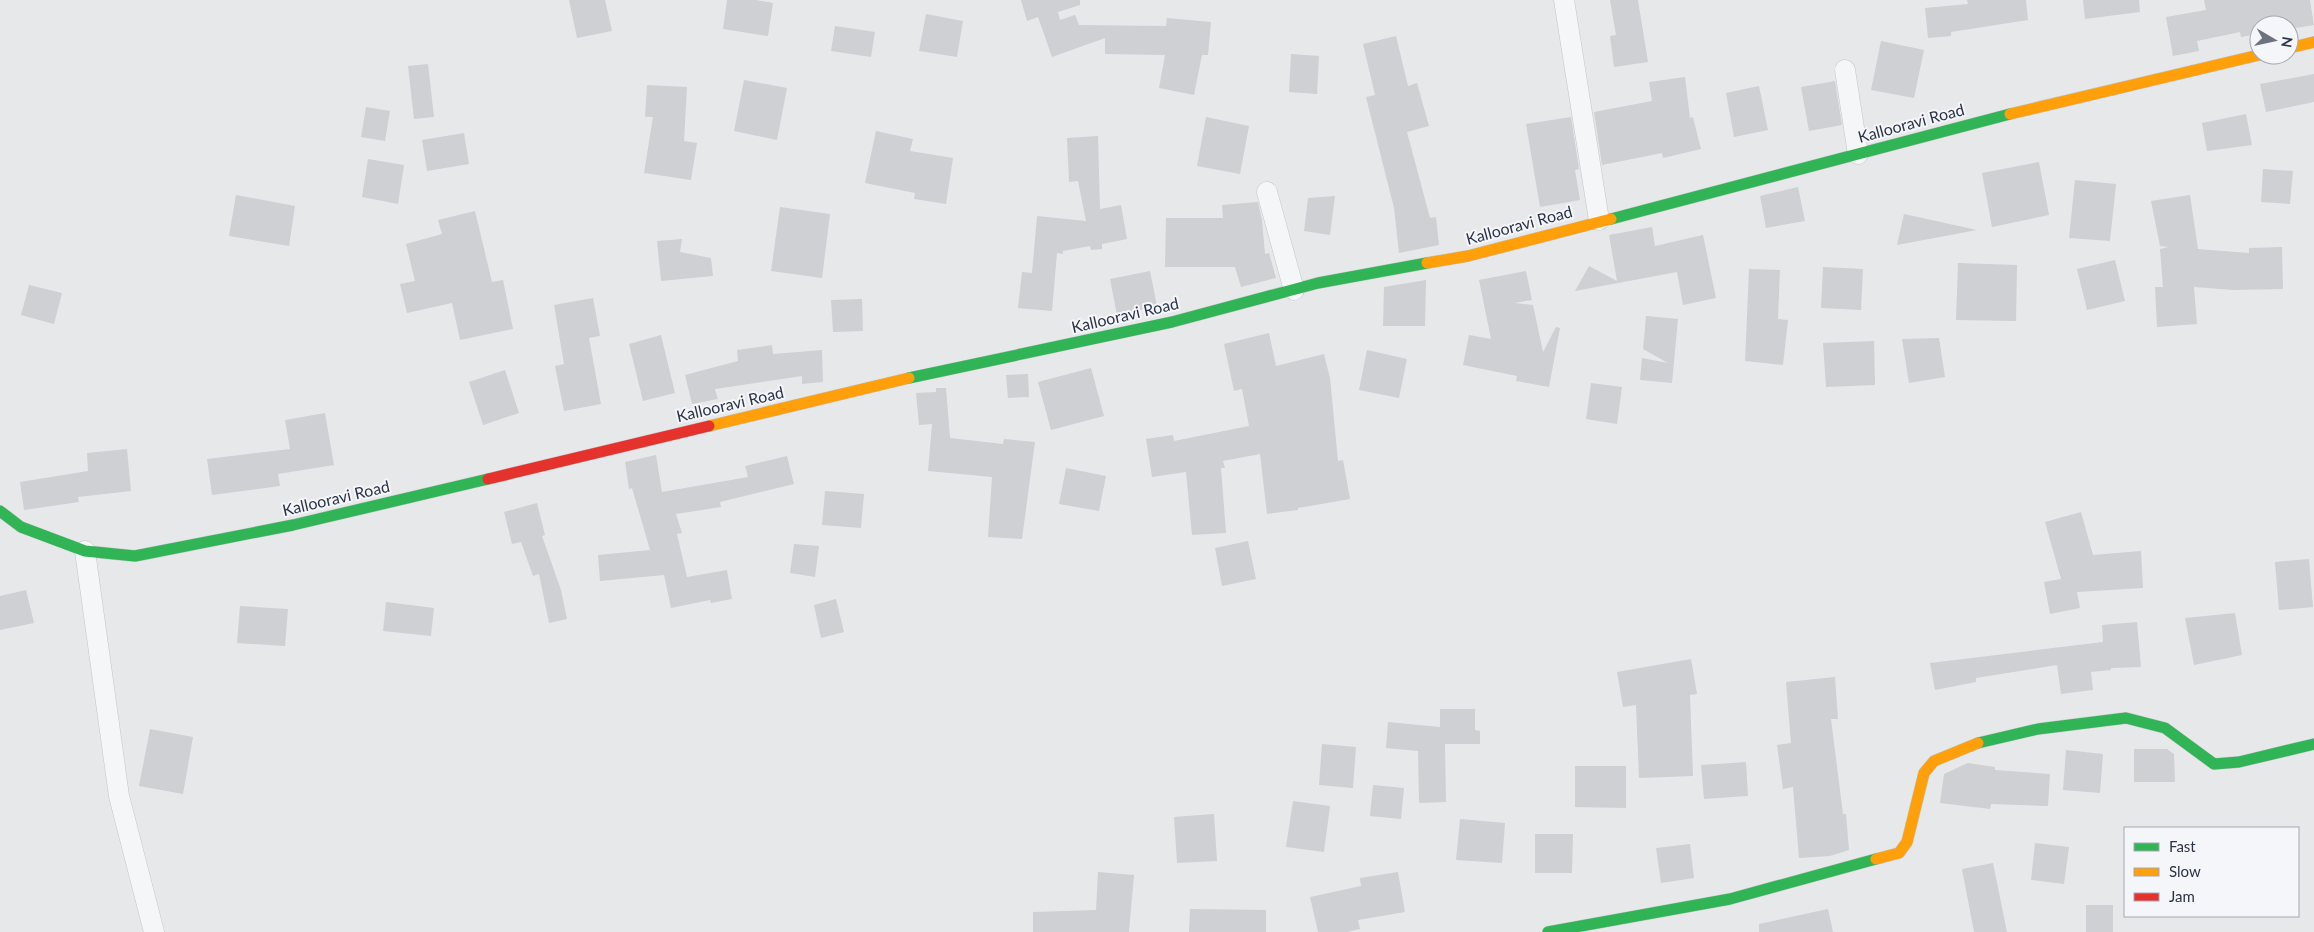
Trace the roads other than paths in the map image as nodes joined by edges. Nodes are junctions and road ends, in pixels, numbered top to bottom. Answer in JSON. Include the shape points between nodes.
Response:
{"nodes":[{"id":1,"x":1564,"y":0,"type":"edge"},
{"id":2,"x":2314,"y":42,"type":"edge"},
{"id":3,"x":2299,"y":46,"type":"edge"},
{"id":4,"x":2249,"y":57,"type":"edge"},
{"id":5,"x":1845,"y":70,"type":"dead end"},
{"id":6,"x":1858,"y":154,"type":"junction"},
{"id":7,"x":1267,"y":192,"type":"dead end"},
{"id":8,"x":1599,"y":220,"type":"junction"},
{"id":9,"x":1294,"y":290,"type":"junction"},
{"id":10,"x":0,"y":511,"type":"edge"},
{"id":11,"x":85,"y":551,"type":"junction"},
{"id":12,"x":2314,"y":744,"type":"edge"},
{"id":13,"x":154,"y":932,"type":"edge"},
{"id":14,"x":1548,"y":932,"type":"edge"}],
"edges":[{"from":1,"to":8,"type":"street"},
{"from":2,"to":3,"type":"main road"},
{"from":4,"to":6,"type":"main road","name":"Kallooravi Road","via":[[1997,117]]},
{"from":5,"to":6,"type":"street"},
{"from":6,"to":8,"type":"main road","name":"Kallooravi Road"},
{"from":7,"to":9,"type":"street"},
{"from":8,"to":9,"type":"main road","name":"Kallooravi Road","via":[[1468,256]]},
{"from":9,"to":11,"type":"main road","name":"Kallooravi Road","via":[[1172,322],[910,378],[293,525],[135,556]]},
{"from":10,"to":11,"type":"main road","name":"Kallooravi Road","via":[[21,527]]},
{"from":11,"to":13,"type":"street","via":[[119,796]]},
{"from":12,"to":14,"type":"main road","via":[[2239,762],[2214,764],[2165,728],[2126,718],[2038,728],[1973,744],[1934,761],[1924,773],[1907,842],[1899,853],[1730,899]]}]}
